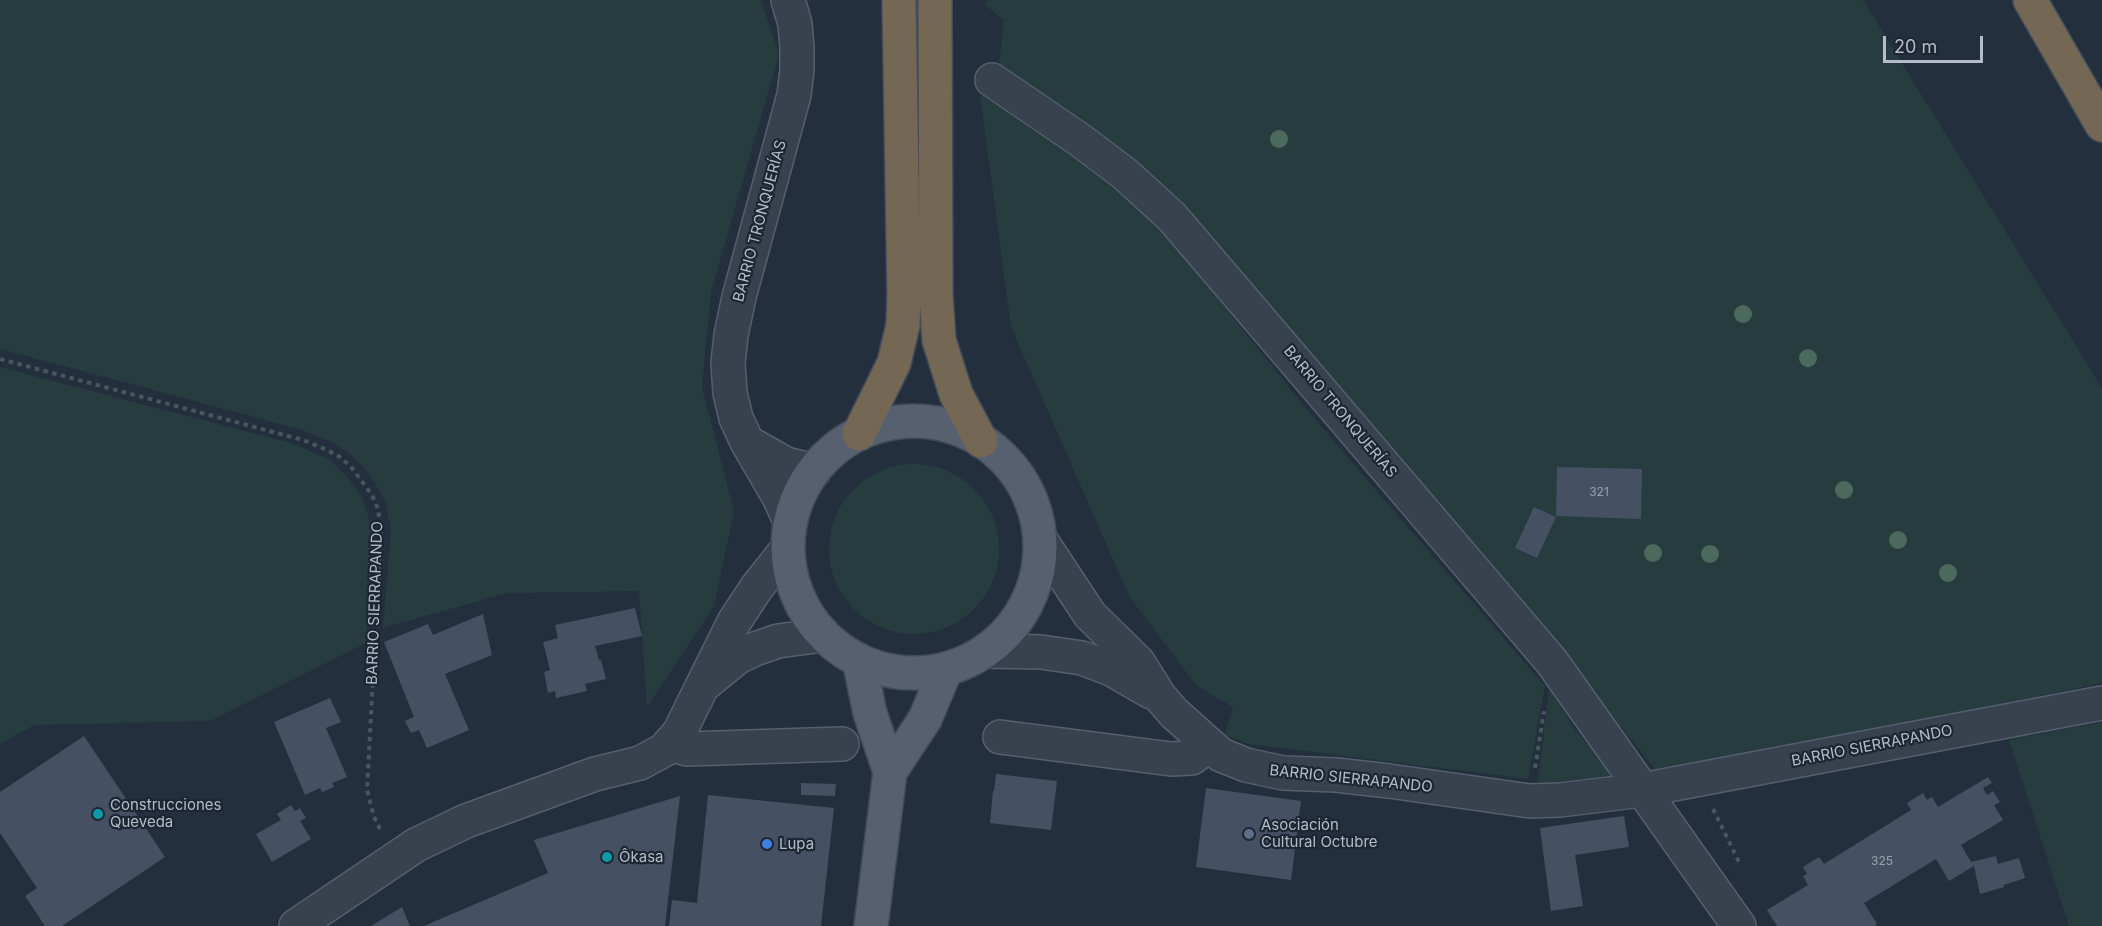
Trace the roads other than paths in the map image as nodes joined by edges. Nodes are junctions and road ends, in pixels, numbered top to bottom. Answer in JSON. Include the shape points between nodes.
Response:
{"nodes":[{"id":1,"x":788,"y":0,"type":"edge"},
{"id":2,"x":899,"y":0,"type":"edge"},
{"id":3,"x":935,"y":0,"type":"edge"},
{"id":4,"x":2030,"y":0,"type":"edge"},
{"id":5,"x":992,"y":80,"type":"dead end"},
{"id":6,"x":2102,"y":125,"type":"edge"},
{"id":7,"x":936,"y":296,"type":"junction"},
{"id":8,"x":874,"y":429,"type":"junction"},
{"id":9,"x":981,"y":441,"type":"junction"},
{"id":10,"x":747,"y":442,"type":"junction"},
{"id":11,"x":814,"y":471,"type":"junction"},
{"id":12,"x":789,"y":535,"type":"junction"},
{"id":13,"x":1040,"y":539,"type":"junction"},
{"id":14,"x":823,"y":635,"type":"junction"},
{"id":15,"x":986,"y":651,"type":"junction"},
{"id":16,"x":859,"y":660,"type":"junction"},
{"id":17,"x":946,"y":669,"type":"junction"},
{"id":18,"x":705,"y":684,"type":"junction"},
{"id":19,"x":1161,"y":697,"type":"junction"},
{"id":20,"x":2102,"y":703,"type":"edge"},
{"id":21,"x":1000,"y":737,"type":"dead end"},
{"id":22,"x":670,"y":744,"type":"junction"},
{"id":23,"x":842,"y":744,"type":"dead end"},
{"id":24,"x":1209,"y":745,"type":"junction"},
{"id":25,"x":890,"y":772,"type":"junction"},
{"id":26,"x":1642,"y":790,"type":"junction"},
{"id":27,"x":296,"y":926,"type":"edge"},
{"id":28,"x":872,"y":926,"type":"edge"},
{"id":29,"x":1739,"y":926,"type":"edge"}],
"edges":[{"from":1,"to":10,"type":"street","name":"BARRIO TRONQUERÍAS","via":[[797,47],[794,95],[739,297],[728,363],[736,418]]},
{"from":2,"to":8,"type":"highway","via":[[903,325]]},
{"from":3,"to":7,"type":"highway"},
{"from":4,"to":6,"type":"highway"},
{"from":5,"to":26,"type":"street","name":"BARRIO TRONQUERÍAS","via":[[1125,174],[1172,217],[1552,662]]},
{"from":7,"to":8,"type":"highway","via":[[910,380]]},
{"from":7,"to":9,"type":"highway","via":[[939,340],[946,364],[956,394]]},
{"from":8,"to":9,"type":"main road","via":[[921,422],[952,427]]},
{"from":8,"to":11,"type":"main road","via":[[834,450]]},
{"from":9,"to":13,"type":"main road","via":[[1016,473],[1032,504]]},
{"from":10,"to":11,"type":"street","via":[[786,464]]},
{"from":10,"to":12,"type":"street","name":"BARRIO TRONQUERÍAS","via":[[779,497]]},
{"from":11,"to":12,"type":"main road","via":[[798,496]]},
{"from":12,"to":14,"type":"main road","via":[[790,572],[797,595]]},
{"from":12,"to":18,"type":"street","via":[[734,622]]},
{"from":13,"to":15,"type":"main road","via":[[1039,564],[1029,597],[1006,634]]},
{"from":13,"to":19,"type":"street","via":[[1090,615],[1138,662]]},
{"from":14,"to":16,"type":"main road"},
{"from":14,"to":18,"type":"street","via":[[778,640],[755,649],[738,657]]},
{"from":15,"to":17,"type":"main road"},
{"from":15,"to":19,"type":"street","via":[[1041,652],[1082,658],[1112,669]]},
{"from":16,"to":17,"type":"main road","via":[[880,669],[902,672]]},
{"from":16,"to":25,"type":"main road","via":[[870,713]]},
{"from":17,"to":25,"type":"main road","via":[[925,720]]},
{"from":18,"to":22,"type":"street"},
{"from":19,"to":24,"type":"street","name":"BARRIO SIERRAPANDO"},
{"from":20,"to":26,"type":"street","name":"BARRIO SIERRAPANDO"},
{"from":21,"to":24,"type":"street","via":[[1171,759],[1192,758]]},
{"from":22,"to":23,"type":"street","via":[[687,749]]},
{"from":22,"to":27,"type":"street","via":[[640,763],[595,774],[465,821],[416,845]]},
{"from":24,"to":26,"type":"street","name":"BARRIO SIERRAPANDO","via":[[1221,755],[1246,765],[1283,773],[1389,780],[1530,801]]},
{"from":25,"to":28,"type":"main road"},
{"from":26,"to":29,"type":"street"}]}
